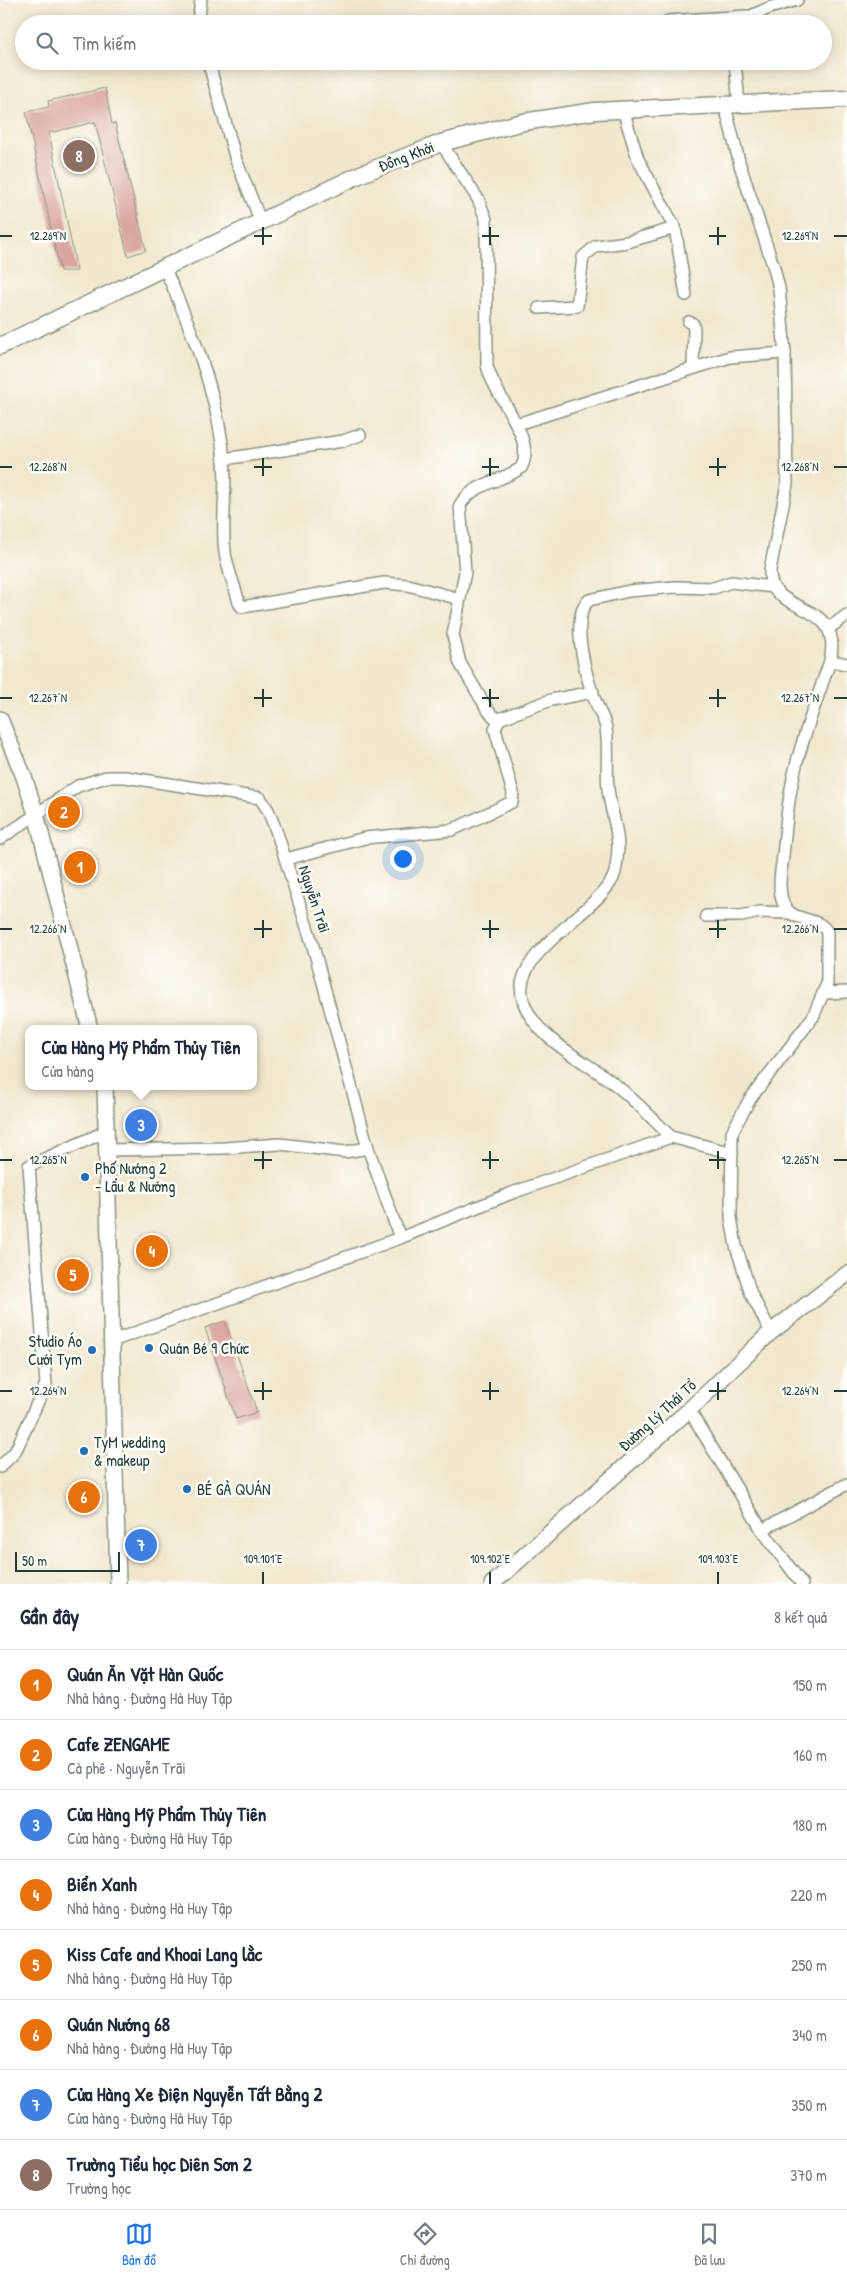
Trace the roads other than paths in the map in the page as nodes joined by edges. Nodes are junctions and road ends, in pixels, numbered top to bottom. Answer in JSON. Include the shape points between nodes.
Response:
{"nodes":[{"id":1,"x":201,"y":0,"type":"edge"},
{"id":2,"x":797,"y":0,"type":"edge"},
{"id":3,"x":199,"y":15,"type":"edge"},
{"id":4,"x":750,"y":15,"type":"edge"},
{"id":5,"x":211,"y":70,"type":"edge"},
{"id":6,"x":734,"y":70,"type":"edge"},
{"id":7,"x":847,"y":98,"type":"edge"},
{"id":8,"x":732,"y":105,"type":"junction"},
{"id":9,"x":623,"y":110,"type":"junction"},
{"id":10,"x":441,"y":142,"type":"junction"},
{"id":11,"x":261,"y":222,"type":"junction"},
{"id":12,"x":675,"y":228,"type":"junction"},
{"id":13,"x":165,"y":269,"type":"junction"},
{"id":14,"x":686,"y":296,"type":"dead end"},
{"id":15,"x":539,"y":308,"type":"dead end"},
{"id":16,"x":689,"y":322,"type":"dead end"},
{"id":17,"x":0,"y":346,"type":"edge"},
{"id":18,"x":785,"y":354,"type":"junction"},
{"id":19,"x":693,"y":368,"type":"junction"},
{"id":20,"x":517,"y":424,"type":"junction"},
{"id":21,"x":360,"y":435,"type":"dead end"},
{"id":22,"x":224,"y":459,"type":"junction"},
{"id":23,"x":772,"y":587,"type":"junction"},
{"id":24,"x":460,"y":599,"type":"junction"},
{"id":25,"x":847,"y":615,"type":"edge"},
{"id":26,"x":829,"y":628,"type":"junction"},
{"id":27,"x":830,"y":661,"type":"junction"},
{"id":28,"x":847,"y":664,"type":"edge"},
{"id":29,"x":593,"y":692,"type":"junction"},
{"id":30,"x":0,"y":719,"type":"edge"},
{"id":31,"x":499,"y":719,"type":"junction"},
{"id":32,"x":36,"y":814,"type":"junction"},
{"id":33,"x":0,"y":839,"type":"edge"},
{"id":34,"x":286,"y":859,"type":"junction"},
{"id":35,"x":790,"y":913,"type":"junction"},
{"id":36,"x":706,"y":916,"type":"dead end"},
{"id":37,"x":825,"y":992,"type":"junction"},
{"id":38,"x":847,"y":992,"type":"edge"},
{"id":39,"x":89,"y":1025,"type":"edge"},
{"id":40,"x":105,"y":1090,"type":"edge"},
{"id":41,"x":107,"y":1131,"type":"junction"},
{"id":42,"x":671,"y":1137,"type":"junction"},
{"id":43,"x":368,"y":1148,"type":"junction"},
{"id":44,"x":108,"y":1150,"type":"junction"},
{"id":45,"x":732,"y":1153,"type":"junction"},
{"id":46,"x":400,"y":1238,"type":"junction"},
{"id":47,"x":847,"y":1274,"type":"edge"},
{"id":48,"x":771,"y":1332,"type":"junction"},
{"id":49,"x":112,"y":1341,"type":"junction"},
{"id":50,"x":689,"y":1410,"type":"junction"},
{"id":51,"x":0,"y":1467,"type":"edge"},
{"id":52,"x":847,"y":1484,"type":"edge"},
{"id":53,"x":762,"y":1530,"type":"junction"},
{"id":54,"x":118,"y":1584,"type":"edge"},
{"id":55,"x":492,"y":1584,"type":"edge"},
{"id":56,"x":802,"y":1584,"type":"edge"}],
"edges":[{"from":1,"to":3,"type":"street"},
{"from":2,"to":4,"type":"street"},
{"from":5,"to":11,"type":"street","via":[[236,160]]},
{"from":6,"to":8,"type":"street"},
{"from":7,"to":8,"type":"main road","name":"Đồng Khởi"},
{"from":8,"to":9,"type":"main road","name":"Đồng Khởi"},
{"from":8,"to":18,"type":"street","via":[[740,165],[774,268]]},
{"from":9,"to":10,"type":"main road","name":"Đồng Khởi","via":[[523,122]]},
{"from":9,"to":12,"type":"street","via":[[638,159]]},
{"from":10,"to":11,"type":"main road","name":"Đồng Khởi","via":[[361,174]]},
{"from":10,"to":20,"type":"street","via":[[478,199],[486,219],[487,364],[489,375]]},
{"from":11,"to":13,"type":"main road","name":"Đồng Khởi"},
{"from":12,"to":14,"type":"street"},
{"from":12,"to":15,"type":"street","via":[[627,242],[596,246],[583,257],[576,306]]},
{"from":13,"to":17,"type":"main road","name":"Đồng Khởi"},
{"from":13,"to":22,"type":"street","via":[[196,342],[212,398]]},
{"from":16,"to":19,"type":"street","via":[[694,330]]},
{"from":18,"to":19,"type":"street","via":[[730,357]]},
{"from":18,"to":23,"type":"street","via":[[787,484],[770,570]]},
{"from":19,"to":20,"type":"street"},
{"from":20,"to":24,"type":"street","via":[[526,453],[521,468],[473,490],[460,505],[465,572]]},
{"from":21,"to":22,"type":"street","via":[[343,441]]},
{"from":22,"to":24,"type":"street","via":[[225,554],[242,607],[384,583],[408,585]]},
{"from":23,"to":26,"type":"street"},
{"from":23,"to":29,"type":"street","via":[[731,582],[714,588],[629,590],[589,600],[581,611],[580,625],[582,652]]},
{"from":24,"to":31,"type":"street","via":[[453,635],[460,663],[487,709]]},
{"from":25,"to":26,"type":"street"},
{"from":26,"to":27,"type":"street","via":[[833,645]]},
{"from":27,"to":28,"type":"street"},
{"from":27,"to":35,"type":"street","via":[[797,759],[784,838],[781,891],[784,905]]},
{"from":29,"to":31,"type":"street","via":[[551,700]]},
{"from":29,"to":42,"type":"street","via":[[606,730],[608,789],[618,847],[615,871],[598,898],[530,963],[522,978],[523,1001],[546,1033],[568,1053],[612,1081]]},
{"from":30,"to":32,"type":"street"},
{"from":31,"to":34,"type":"street","via":[[495,729],[513,793],[512,802],[452,830],[364,838]]},
{"from":32,"to":33,"type":"street","name":"Nguyễn Trãi"},
{"from":32,"to":34,"type":"street","name":"Nguyễn Trãi","via":[[78,786],[106,777],[254,796],[260,798],[268,810]]},
{"from":32,"to":39,"type":"street"},
{"from":34,"to":43,"type":"street","name":"Nguyễn Trãi"},
{"from":35,"to":36,"type":"street"},
{"from":35,"to":37,"type":"street","via":[[823,926],[827,932]]},
{"from":37,"to":38,"type":"street"},
{"from":37,"to":45,"type":"street","via":[[813,1018],[736,1121],[732,1132]]},
{"from":40,"to":41,"type":"street"},
{"from":41,"to":44,"type":"street"},
{"from":41,"to":51,"type":"street","via":[[29,1166],[46,1384],[15,1452]]},
{"from":42,"to":45,"type":"street"},
{"from":42,"to":46,"type":"street","via":[[512,1193]]},
{"from":43,"to":44,"type":"street","via":[[344,1152],[280,1144]]},
{"from":43,"to":46,"type":"street","name":"Nguyễn Trãi"},
{"from":44,"to":49,"type":"street"},
{"from":45,"to":48,"type":"street","via":[[731,1218],[736,1246],[751,1294]]},
{"from":46,"to":49,"type":"street"},
{"from":47,"to":48,"type":"street","name":"Đường Lý Thái Tổ"},
{"from":48,"to":50,"type":"street","name":"Đường Lý Thái Tổ"},
{"from":49,"to":54,"type":"street"},
{"from":50,"to":53,"type":"street"},
{"from":50,"to":55,"type":"street","name":"Đường Lý Thái Tổ"},
{"from":52,"to":53,"type":"street"},
{"from":53,"to":56,"type":"street"}]}
